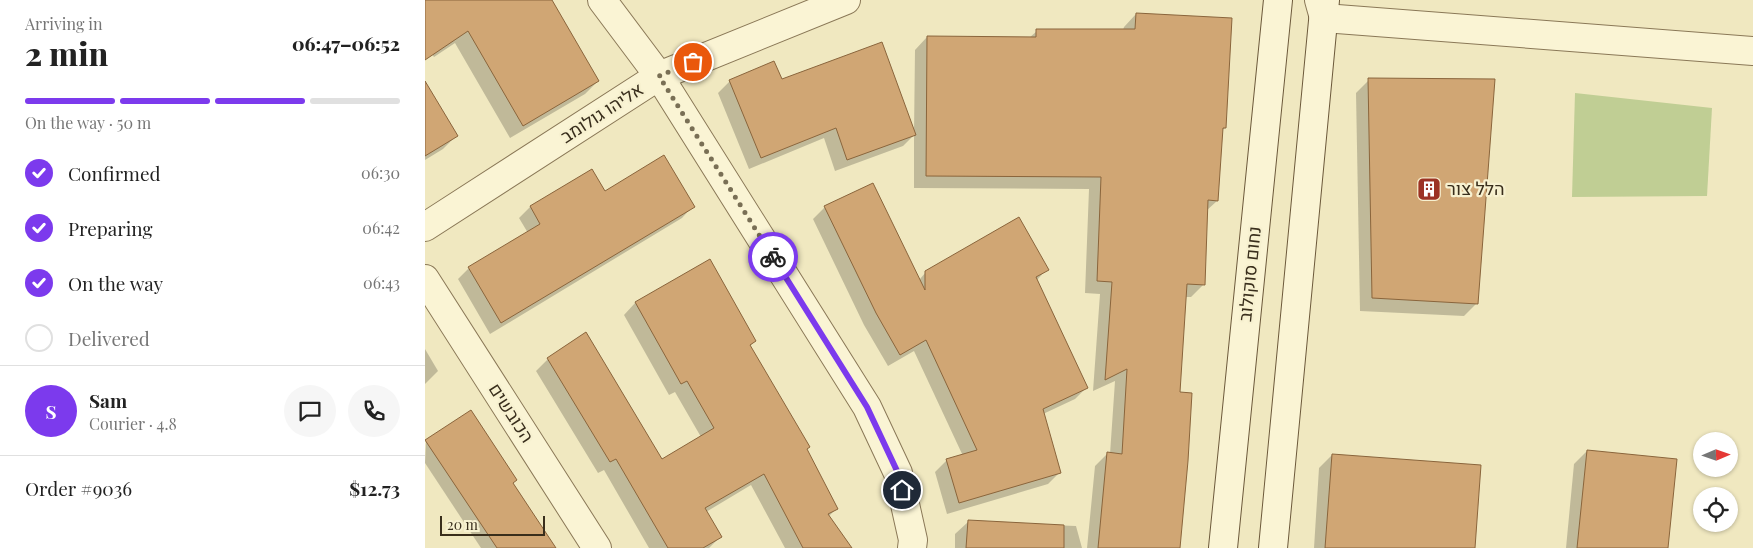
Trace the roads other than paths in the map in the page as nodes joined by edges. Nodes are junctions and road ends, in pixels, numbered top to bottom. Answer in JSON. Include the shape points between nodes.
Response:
{"nodes":[{"id":1,"x":602,"y":0,"type":"edge"},
{"id":2,"x":846,"y":0,"type":"edge"},
{"id":3,"x":1278,"y":0,"type":"edge"},
{"id":4,"x":1322,"y":6,"type":"edge"},
{"id":5,"x":1753,"y":51,"type":"edge"},
{"id":6,"x":659,"y":76,"type":"junction"},
{"id":7,"x":425,"y":227,"type":"edge"},
{"id":8,"x":425,"y":279,"type":"edge"},
{"id":9,"x":597,"y":548,"type":"edge"},
{"id":10,"x":912,"y":548,"type":"edge"},
{"id":11,"x":1223,"y":548,"type":"edge"},
{"id":12,"x":1273,"y":548,"type":"edge"}],
"edges":[{"from":1,"to":6,"type":"street"},
{"from":2,"to":6,"type":"street","name":"אליהו גולומב"},
{"from":3,"to":11,"type":"street","name":"נחום סוקולוב"},
{"from":4,"to":5,"type":"street"},
{"from":4,"to":12,"type":"street"},
{"from":6,"to":7,"type":"street","name":"אליהו גולומב"},
{"from":6,"to":10,"type":"street","via":[[867,407],[898,473]]},
{"from":8,"to":9,"type":"street","name":"הכובשים"}]}
